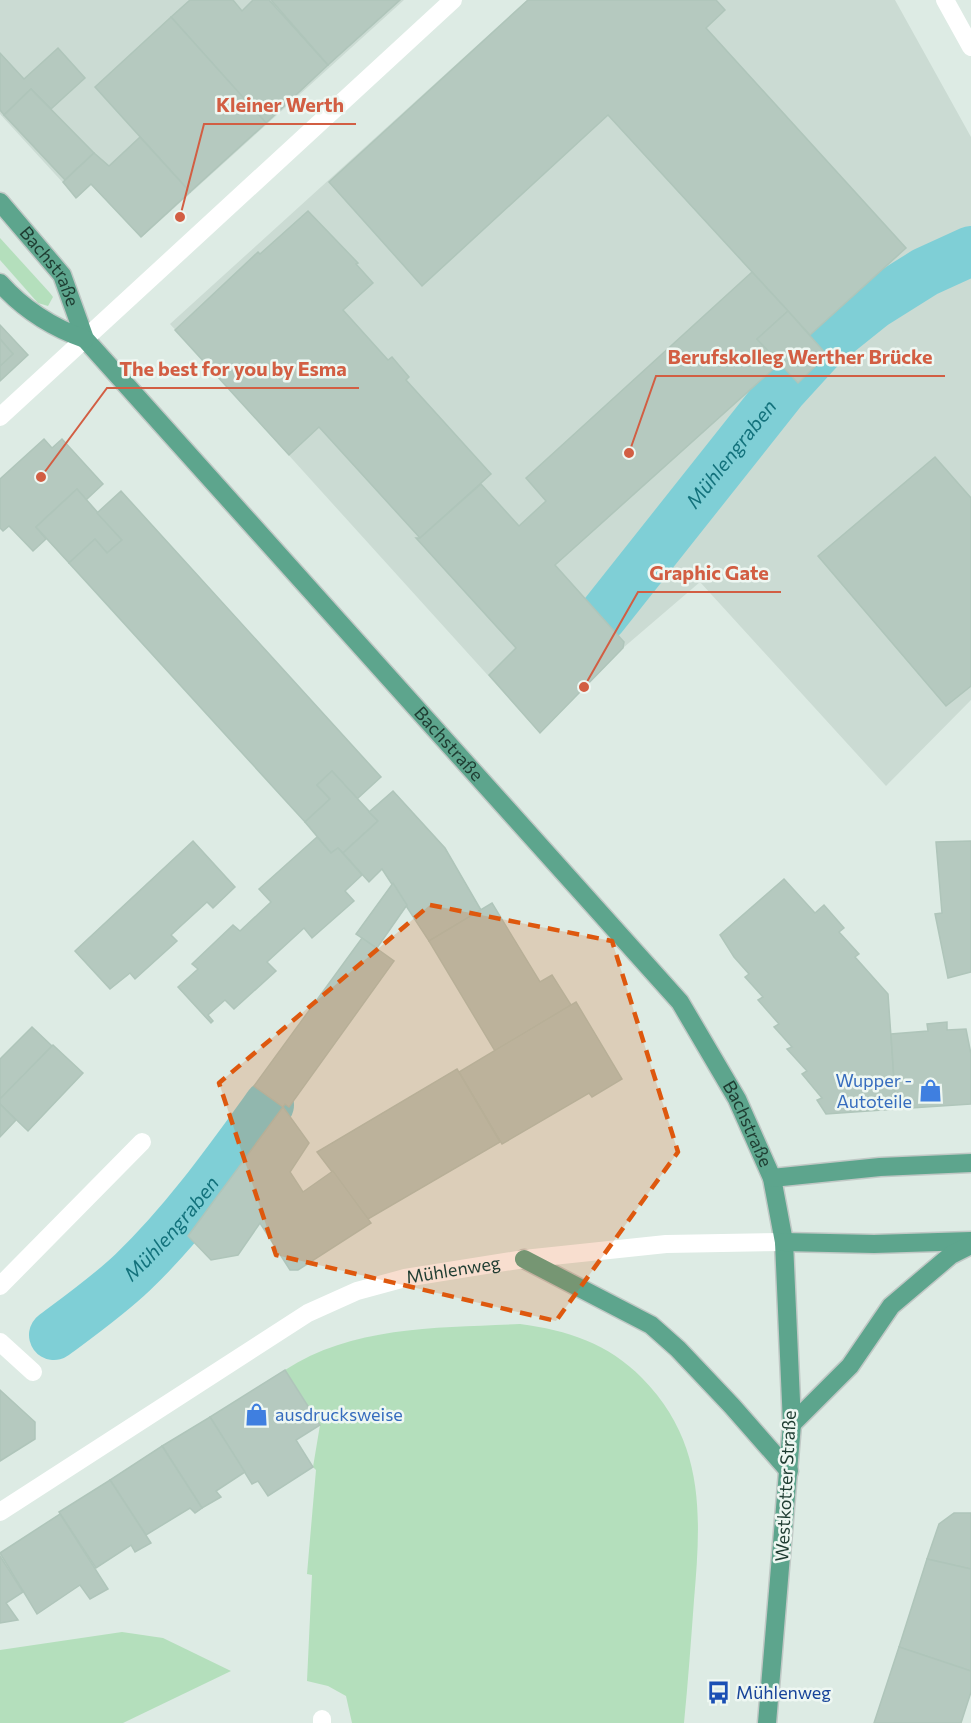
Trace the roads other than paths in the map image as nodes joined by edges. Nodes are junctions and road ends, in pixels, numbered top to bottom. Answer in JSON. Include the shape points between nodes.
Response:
{"nodes":[{"id":1,"x":453,"y":0,"type":"edge"},
{"id":2,"x":945,"y":0,"type":"edge"},
{"id":3,"x":971,"y":47,"type":"edge"},
{"id":4,"x":0,"y":202,"type":"edge"},
{"id":5,"x":0,"y":283,"type":"edge"},
{"id":6,"x":85,"y":339,"type":"junction"},
{"id":7,"x":0,"y":417,"type":"edge"},
{"id":8,"x":142,"y":1142,"type":"dead end"},
{"id":9,"x":971,"y":1163,"type":"edge"},
{"id":10,"x":772,"y":1178,"type":"junction"},
{"id":11,"x":784,"y":1242,"type":"junction"},
{"id":12,"x":971,"y":1243,"type":"edge"},
{"id":13,"x":524,"y":1258,"type":"junction"},
{"id":14,"x":0,"y":1286,"type":"edge"},
{"id":15,"x":0,"y":1342,"type":"edge"},
{"id":16,"x":33,"y":1372,"type":"dead end"},
{"id":17,"x":792,"y":1424,"type":"junction"},
{"id":18,"x":789,"y":1471,"type":"junction"},
{"id":19,"x":0,"y":1512,"type":"edge"},
{"id":20,"x":767,"y":1723,"type":"edge"}],
"edges":[{"from":1,"to":6,"type":"street"},
{"from":2,"to":3,"type":"street"},
{"from":4,"to":6,"type":"main road","name":"Bachstraße","via":[[62,275]]},
{"from":5,"to":6,"type":"main road","name":"Bachstraße","via":[[15,300],[53,327]]},
{"from":6,"to":7,"type":"street"},
{"from":6,"to":10,"type":"main road","name":"Bachstraße","via":[[680,1002],[737,1099]]},
{"from":8,"to":14,"type":"street"},
{"from":9,"to":10,"type":"main road"},
{"from":10,"to":11,"type":"main road","name":"Westkotter Straße"},
{"from":11,"to":12,"type":"main road","name":"Mühlenweg"},
{"from":11,"to":13,"type":"street","name":"Mühlenweg","via":[[666,1244]]},
{"from":11,"to":17,"type":"main road","name":"Westkotter Straße"},
{"from":12,"to":17,"type":"main road","via":[[891,1306],[850,1366]]},
{"from":13,"to":18,"type":"main road","via":[[651,1325],[717,1389]]},
{"from":13,"to":19,"type":"street","name":"Mühlenweg","via":[[405,1278],[357,1291],[308,1313]]},
{"from":15,"to":16,"type":"street"},
{"from":17,"to":18,"type":"main road","name":"Westkotter Straße"},
{"from":18,"to":20,"type":"main road","name":"Westkotter Straße"}]}
